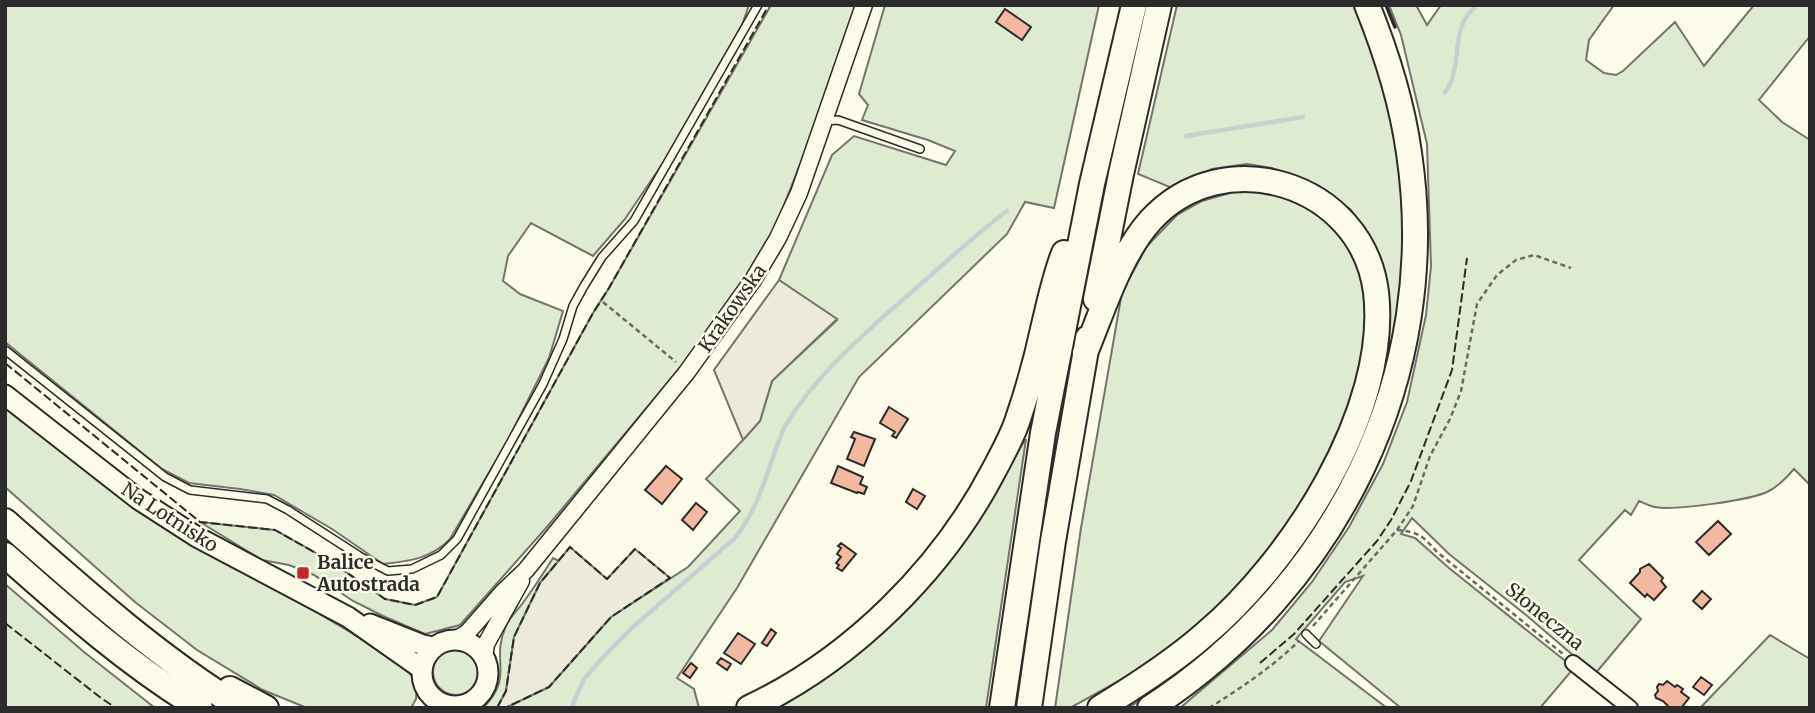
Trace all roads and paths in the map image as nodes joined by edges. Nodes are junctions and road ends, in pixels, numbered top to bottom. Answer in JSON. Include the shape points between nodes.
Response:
{"nodes":[{"id":1,"x":758,"y":5,"type":"edge"},
{"id":2,"x":864,"y":5,"type":"edge"},
{"id":3,"x":1134,"y":5,"type":"edge"},
{"id":4,"x":1159,"y":5,"type":"edge"},
{"id":5,"x":1367,"y":5,"type":"edge"},
{"id":6,"x":823,"y":121,"type":"junction"},
{"id":7,"x":920,"y":149,"type":"dead end"},
{"id":8,"x":1092,"y":184,"type":"junction"},
{"id":9,"x":1571,"y":268,"type":"dead end"},
{"id":10,"x":603,"y":302,"type":"dead end"},
{"id":11,"x":5,"y":350,"type":"edge"},
{"id":12,"x":1085,"y":353,"type":"junction"},
{"id":13,"x":687,"y":372,"type":"junction"},
{"id":14,"x":5,"y":396,"type":"edge"},
{"id":15,"x":5,"y":521,"type":"edge"},
{"id":16,"x":1397,"y":530,"type":"junction"},
{"id":17,"x":5,"y":555,"type":"edge"},
{"id":18,"x":526,"y":570,"type":"junction"},
{"id":19,"x":348,"y":617,"type":"junction"},
{"id":20,"x":1306,"y":634,"type":"junction"},
{"id":21,"x":455,"y":640,"type":"junction"},
{"id":22,"x":1316,"y":644,"type":"dead end"},
{"id":23,"x":434,"y":647,"type":"junction"},
{"id":24,"x":159,"y":650,"type":"junction"},
{"id":25,"x":485,"y":657,"type":"junction"},
{"id":26,"x":1573,"y":663,"type":"joint"},
{"id":27,"x":423,"y":678,"type":"junction"},
{"id":28,"x":450,"y":707,"type":"edge"},
{"id":29,"x":200,"y":708,"type":"edge"},
{"id":30,"x":241,"y":708,"type":"edge"},
{"id":31,"x":266,"y":708,"type":"edge"},
{"id":32,"x":418,"y":708,"type":"edge"},
{"id":33,"x":749,"y":708,"type":"edge"},
{"id":34,"x":1003,"y":708,"type":"edge"},
{"id":35,"x":1029,"y":708,"type":"edge"},
{"id":36,"x":1100,"y":708,"type":"edge"},
{"id":37,"x":1150,"y":708,"type":"edge"},
{"id":38,"x":1209,"y":708,"type":"edge"},
{"id":39,"x":1630,"y":708,"type":"edge"}],
"edges":[{"from":1,"to":11,"type":"lane","via":[[634,221],[603,257],[572,306],[543,384],[457,538],[441,555],[412,569],[388,571],[267,499],[190,490],[165,477]]},
{"from":2,"to":6,"type":"street","name":"Krakowska"},
{"from":3,"to":8,"type":"highway"},
{"from":4,"to":12,"type":"highway"},
{"from":5,"to":37,"type":"highway","via":[[1393,79],[1413,189],[1411,296],[1388,407],[1344,504],[1288,585],[1220,656]]},
{"from":6,"to":7,"type":"lane","via":[[838,120]]},
{"from":6,"to":13,"type":"street","name":"Krakowska","via":[[778,239]]},
{"from":8,"to":33,"type":"highway","via":[[1058,268],[1016,426],[986,487],[926,570],[886,612],[820,666]]},
{"from":8,"to":34,"type":"highway","via":[[1043,433]]},
{"from":9,"to":16,"type":"path","via":[[1534,255],[1516,260],[1497,275],[1476,304],[1461,391],[1430,456],[1413,506]]},
{"from":10,"to":13,"type":"path"},
{"from":12,"to":35,"type":"highway"},
{"from":12,"to":36,"type":"highway","via":[[1122,263],[1142,230],[1176,199],[1208,185],[1238,179],[1270,180],[1312,196],[1351,230],[1376,290],[1377,327],[1366,390],[1334,470],[1307,515],[1226,615],[1179,656]]},
{"from":13,"to":18,"type":"street","name":"Krakowska"},
{"from":14,"to":19,"type":"main road","name":"Na Lotnisko","via":[[138,499],[197,537]]},
{"from":15,"to":24,"type":"highway"},
{"from":16,"to":20,"type":"path"},
{"from":16,"to":26,"type":"path","name":"Słoneczna","via":[[1422,535]]},
{"from":17,"to":29,"type":"highway","via":[[121,654]]},
{"from":18,"to":21,"type":"street","name":"Krakowska","via":[[467,634]]},
{"from":18,"to":25,"type":"street","name":"Krakowska","via":[[486,644]]},
{"from":19,"to":23,"type":"main road","name":"Na Lotnisko"},
{"from":19,"to":27,"type":"main road","name":"Na Lotnisko"},
{"from":20,"to":22,"type":"lane"},
{"from":20,"to":38,"type":"path","via":[[1251,682]]},
{"from":21,"to":23,"type":"main road"},
{"from":21,"to":25,"type":"main road","via":[[472,645]]},
{"from":23,"to":27,"type":"main road","via":[[427,655]]},
{"from":24,"to":30,"type":"highway"},
{"from":24,"to":31,"type":"highway"},
{"from":25,"to":28,"type":"main road","via":[[488,681],[483,692],[464,706]]},
{"from":26,"to":39,"type":"street","name":"Słoneczna"},
{"from":27,"to":28,"type":"main road","via":[[435,700]]},
{"from":27,"to":32,"type":"main road"}]}
